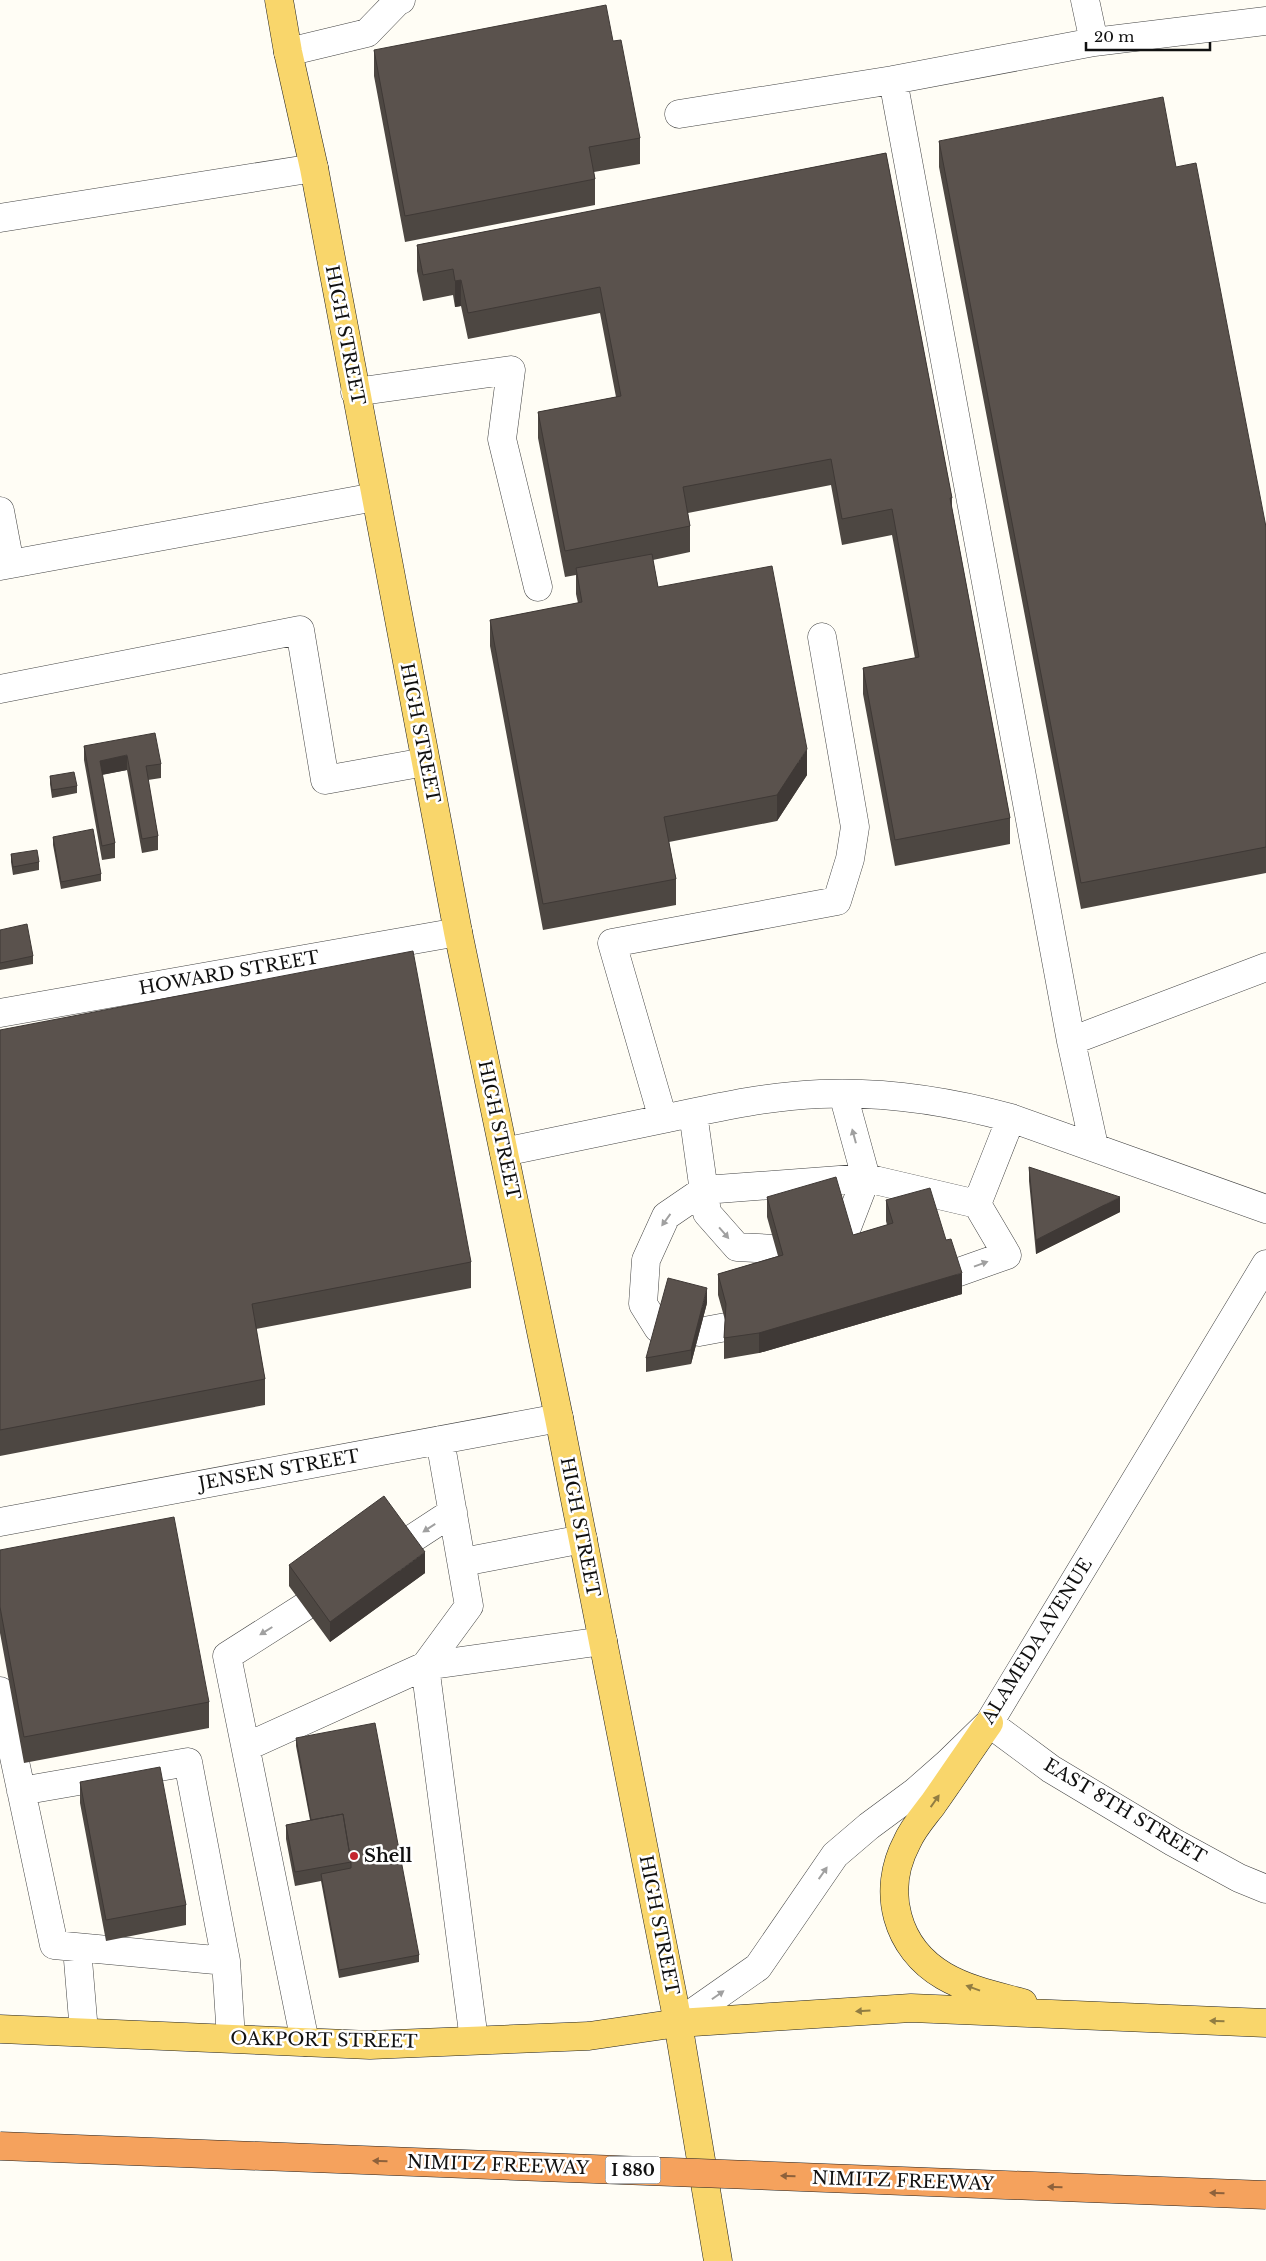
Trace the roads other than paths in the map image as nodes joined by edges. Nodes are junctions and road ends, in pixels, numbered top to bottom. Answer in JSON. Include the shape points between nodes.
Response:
{"nodes":[{"id":1,"x":279,"y":0,"type":"edge"},
{"id":2,"x":401,"y":0,"type":"edge"},
{"id":3,"x":1085,"y":0,"type":"edge"},
{"id":4,"x":1266,"y":21,"type":"edge"},
{"id":5,"x":1094,"y":42,"type":"junction"},
{"id":6,"x":288,"y":52,"type":"junction"},
{"id":7,"x":893,"y":80,"type":"junction"},
{"id":8,"x":679,"y":114,"type":"dead end"},
{"id":9,"x":314,"y":168,"type":"junction"},
{"id":10,"x":0,"y":218,"type":"edge"},
{"id":11,"x":355,"y":392,"type":"junction"},
{"id":12,"x":375,"y":497,"type":"junction"},
{"id":13,"x":0,"y":511,"type":"edge"},
{"id":14,"x":5,"y":565,"type":"edge"},
{"id":15,"x":538,"y":587,"type":"dead end"},
{"id":16,"x":822,"y":637,"type":"dead end"},
{"id":17,"x":0,"y":689,"type":"edge"},
{"id":18,"x":425,"y":762,"type":"junction"},
{"id":19,"x":458,"y":932,"type":"junction"},
{"id":20,"x":1266,"y":968,"type":"edge"},
{"id":21,"x":0,"y":1013,"type":"edge"},
{"id":22,"x":1071,"y":1041,"type":"junction"},
{"id":23,"x":843,"y":1094,"type":"junction"},
{"id":24,"x":693,"y":1113,"type":"junction"},
{"id":25,"x":1011,"y":1118,"type":"junction"},
{"id":26,"x":663,"y":1119,"type":"junction"},
{"id":27,"x":1094,"y":1146,"type":"junction"},
{"id":28,"x":504,"y":1152,"type":"junction"},
{"id":29,"x":866,"y":1178,"type":"junction"},
{"id":30,"x":704,"y":1190,"type":"junction"},
{"id":31,"x":977,"y":1204,"type":"junction"},
{"id":32,"x":1266,"y":1209,"type":"edge"},
{"id":33,"x":846,"y":1230,"type":"edge"},
{"id":34,"x":776,"y":1250,"type":"edge"},
{"id":35,"x":1266,"y":1264,"type":"edge"},
{"id":36,"x":956,"y":1273,"type":"edge"},
{"id":37,"x":658,"y":1328,"type":"edge"},
{"id":38,"x":726,"y":1328,"type":"edge"},
{"id":39,"x":699,"y":1332,"type":"edge"},
{"id":40,"x":559,"y":1418,"type":"junction"},
{"id":41,"x":440,"y":1440,"type":"junction"},
{"id":42,"x":453,"y":1512,"type":"junction"},
{"id":43,"x":0,"y":1522,"type":"edge"},
{"id":44,"x":583,"y":1539,"type":"junction"},
{"id":45,"x":404,"y":1544,"type":"edge"},
{"id":46,"x":463,"y":1562,"type":"junction"},
{"id":47,"x":304,"y":1607,"type":"edge"},
{"id":48,"x":603,"y":1640,"type":"junction"},
{"id":49,"x":425,"y":1666,"type":"junction"},
{"id":50,"x":0,"y":1691,"type":"edge"},
{"id":51,"x":989,"y":1723,"type":"junction"},
{"id":52,"x":246,"y":1746,"type":"junction"},
{"id":53,"x":21,"y":1791,"type":"junction"},
{"id":54,"x":1266,"y":1889,"type":"edge"},
{"id":55,"x":78,"y":1948,"type":"junction"},
{"id":56,"x":226,"y":1961,"type":"junction"},
{"id":57,"x":1070,"y":2016,"type":"junction"},
{"id":58,"x":678,"y":2023,"type":"junction"},
{"id":59,"x":1266,"y":2023,"type":"edge"},
{"id":60,"x":0,"y":2029,"type":"edge"},
{"id":61,"x":84,"y":2032,"type":"junction"},
{"id":62,"x":231,"y":2038,"type":"junction"},
{"id":63,"x":474,"y":2040,"type":"junction"},
{"id":64,"x":305,"y":2042,"type":"junction"},
{"id":65,"x":0,"y":2146,"type":"edge"},
{"id":66,"x":1266,"y":2195,"type":"edge"},
{"id":67,"x":718,"y":2261,"type":"edge"}],
"edges":[{"from":1,"to":6,"type":"main road","name":"HIGH STREET"},
{"from":2,"to":6,"type":"street","via":[[367,33]]},
{"from":3,"to":5,"type":"street"},
{"from":4,"to":5,"type":"street"},
{"from":5,"to":7,"type":"street"},
{"from":6,"to":9,"type":"main road","name":"HIGH STREET"},
{"from":7,"to":8,"type":"street"},
{"from":7,"to":22,"type":"street"},
{"from":9,"to":10,"type":"street"},
{"from":9,"to":11,"type":"main road","name":"HIGH STREET"},
{"from":11,"to":12,"type":"main road","name":"HIGH STREET"},
{"from":11,"to":15,"type":"street","via":[[511,370],[502,439]]},
{"from":12,"to":14,"type":"street"},
{"from":12,"to":18,"type":"main road","name":"HIGH STREET"},
{"from":13,"to":14,"type":"street"},
{"from":16,"to":26,"type":"street","via":[[855,827],[838,901],[612,943]]},
{"from":17,"to":18,"type":"street","via":[[300,630],[325,780]]},
{"from":18,"to":19,"type":"main road","name":"HIGH STREET"},
{"from":19,"to":21,"type":"street","name":"HOWARD STREET"},
{"from":19,"to":28,"type":"main road","name":"HIGH STREET"},
{"from":20,"to":22,"type":"street"},
{"from":22,"to":27,"type":"street"},
{"from":23,"to":24,"type":"street","via":[[753,1101]]},
{"from":23,"to":25,"type":"street","via":[[919,1098],[969,1106]]},
{"from":29,"to":23,"type":"street","one_way":true},
{"from":24,"to":26,"type":"street"},
{"from":24,"to":30,"type":"street"},
{"from":25,"to":27,"type":"street"},
{"from":25,"to":31,"type":"street"},
{"from":26,"to":28,"type":"street"},
{"from":27,"to":32,"type":"street"},
{"from":28,"to":40,"type":"main road","name":"HIGH STREET"},
{"from":29,"to":30,"type":"street"},
{"from":29,"to":31,"type":"street"},
{"from":29,"to":33,"type":"street"},
{"from":30,"to":34,"type":"street","one_way":true,"via":[[707,1213],[737,1247]]},
{"from":30,"to":37,"type":"street","one_way":true,"via":[[666,1216],[646,1260],[643,1304]]},
{"from":36,"to":31,"type":"street","one_way":true,"via":[[1007,1255]]},
{"from":35,"to":51,"type":"street","name":"ALAMEDA AVENUE"},
{"from":38,"to":39,"type":"street"},
{"from":40,"to":41,"type":"street","name":"JENSEN STREET"},
{"from":40,"to":44,"type":"main road","name":"HIGH STREET"},
{"from":41,"to":42,"type":"street"},
{"from":41,"to":43,"type":"street","name":"JENSEN STREET"},
{"from":42,"to":45,"type":"street","one_way":true},
{"from":42,"to":46,"type":"street"},
{"from":44,"to":46,"type":"street"},
{"from":44,"to":48,"type":"main road","name":"HIGH STREET"},
{"from":46,"to":49,"type":"street","via":[[469,1606]]},
{"from":47,"to":52,"type":"street","one_way":true,"via":[[227,1656]]},
{"from":48,"to":49,"type":"street"},
{"from":48,"to":58,"type":"main road","name":"HIGH STREET"},
{"from":49,"to":52,"type":"street"},
{"from":49,"to":63,"type":"street"},
{"from":50,"to":53,"type":"street"},
{"from":51,"to":54,"type":"street","name":"EAST 8TH STREET","via":[[1051,1768],[1165,1837],[1239,1878]]},
{"from":57,"to":51,"type":"main road","one_way":true,"via":[[974,1989],[944,1976],[918,1957],[902,1932],[895,1907],[896,1871],[907,1841]]},
{"from":58,"to":51,"type":"street","name":"ALAMEDA AVENUE","one_way":true,"via":[[758,1967],[835,1855],[915,1792]]},
{"from":52,"to":64,"type":"street"},
{"from":53,"to":55,"type":"street","via":[[54,1945]]},
{"from":53,"to":56,"type":"street","via":[[188,1762]]},
{"from":55,"to":56,"type":"street"},
{"from":55,"to":61,"type":"street"},
{"from":56,"to":62,"type":"street"},
{"from":57,"to":58,"type":"main road","name":"OAKPORT STREET","one_way":true,"via":[[911,2008]]},
{"from":59,"to":57,"type":"main road","one_way":true},
{"from":58,"to":63,"type":"main road","name":"OAKPORT STREET","via":[[589,2036]]},
{"from":58,"to":67,"type":"main road","name":"HIGH STREET"},
{"from":60,"to":61,"type":"main road","name":"OAKPORT STREET"},
{"from":61,"to":62,"type":"main road","name":"OAKPORT STREET"},
{"from":62,"to":64,"type":"main road","name":"OAKPORT STREET"},
{"from":63,"to":64,"type":"main road","name":"OAKPORT STREET","via":[[370,2045]]},
{"from":66,"to":65,"type":"highway","name":"NIMITZ FREEWAY","number":"I 880","one_way":true,"bridge":true}]}
